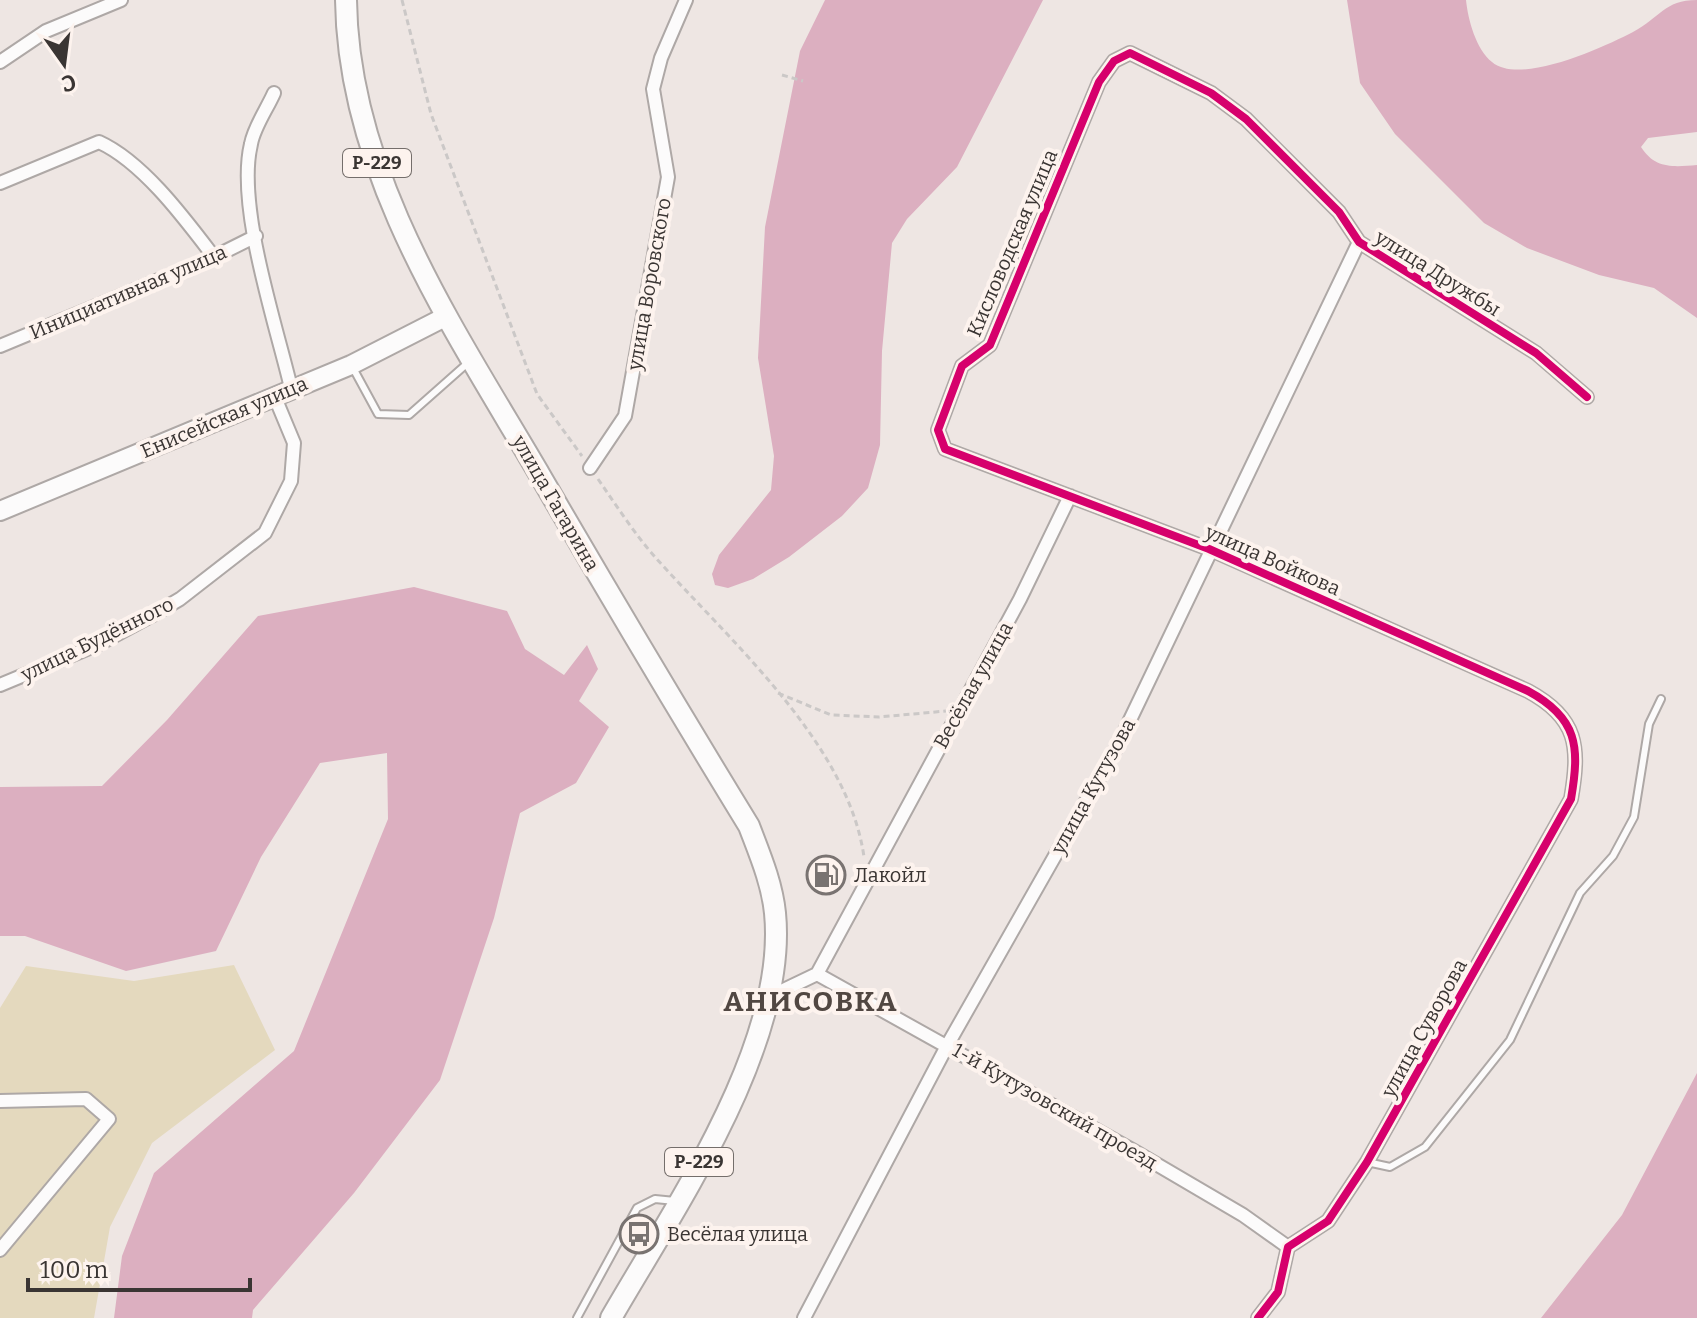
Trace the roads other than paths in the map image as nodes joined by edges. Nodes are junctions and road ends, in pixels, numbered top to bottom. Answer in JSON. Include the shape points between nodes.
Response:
{"nodes":[{"id":1,"x":121,"y":0,"type":"edge"},
{"id":2,"x":346,"y":0,"type":"edge"},
{"id":3,"x":686,"y":0,"type":"edge"},
{"id":4,"x":1130,"y":53,"type":"joint"},
{"id":5,"x":0,"y":62,"type":"edge"},
{"id":6,"x":274,"y":93,"type":"dead end"},
{"id":7,"x":0,"y":183,"type":"edge"},
{"id":8,"x":256,"y":236,"type":"junction"},
{"id":9,"x":1359,"y":242,"type":"junction"},
{"id":10,"x":214,"y":257,"type":"junction"},
{"id":11,"x":445,"y":317,"type":"junction"},
{"id":12,"x":0,"y":346,"type":"edge"},
{"id":13,"x":472,"y":359,"type":"junction"},
{"id":14,"x":351,"y":365,"type":"junction"},
{"id":15,"x":283,"y":392,"type":"junction"},
{"id":16,"x":1587,"y":397,"type":"dead end"},
{"id":17,"x":945,"y":449,"type":"joint"},
{"id":18,"x":590,"y":468,"type":"road end"},
{"id":19,"x":1070,"y":496,"type":"junction"},
{"id":20,"x":0,"y":511,"type":"edge"},
{"id":21,"x":1209,"y":549,"type":"junction"},
{"id":22,"x":0,"y":685,"type":"edge"},
{"id":23,"x":1661,"y":699,"type":"dead end"},
{"id":24,"x":1571,"y":729,"type":"joint"},
{"id":25,"x":817,"y":974,"type":"junction"},
{"id":26,"x":769,"y":997,"type":"junction"},
{"id":27,"x":948,"y":1044,"type":"junction"},
{"id":28,"x":0,"y":1101,"type":"edge"},
{"id":29,"x":1367,"y":1162,"type":"junction"},
{"id":30,"x":678,"y":1202,"type":"junction"},
{"id":31,"x":1288,"y":1247,"type":"junction"},
{"id":32,"x":0,"y":1250,"type":"edge"},
{"id":33,"x":577,"y":1318,"type":"edge"},
{"id":34,"x":611,"y":1318,"type":"edge"},
{"id":35,"x":804,"y":1318,"type":"edge"},
{"id":36,"x":1258,"y":1318,"type":"edge"}],
"edges":[{"from":1,"to":5,"type":"street","via":[[46,31]]},
{"from":2,"to":11,"type":"main road","name":"улица Гагарина","number":"Р-229","via":[[347,51],[358,107],[387,191]]},
{"from":3,"to":18,"type":"street","name":"улица Воровского","via":[[653,89],[668,177],[625,416]]},
{"from":4,"to":9,"type":"street","name":"улица Дружбы","via":[[1211,93],[1246,119],[1339,212]]},
{"from":4,"to":17,"type":"street","name":"Кисловодская улица","via":[[1114,61],[1099,82],[990,345],[962,366],[938,430]]},
{"from":6,"to":8,"type":"street","name":"улица Будённого","via":[[251,143],[248,179]]},
{"from":7,"to":10,"type":"street","via":[[99,142],[115,149],[183,215]]},
{"from":8,"to":10,"type":"street","name":"Инициативная улица"},
{"from":8,"to":15,"type":"street","name":"улица Будённого"},
{"from":9,"to":16,"type":"street","name":"улица Дружбы","via":[[1536,353]]},
{"from":9,"to":21,"type":"street","name":"улица Кутузова"},
{"from":10,"to":12,"type":"street","name":"Инициативная улица"},
{"from":11,"to":13,"type":"main road","name":"улица Гагарина","number":"Р-229"},
{"from":11,"to":14,"type":"street","name":"Енисейская улица"},
{"from":13,"to":14,"type":"lane","via":[[409,415],[378,414]]},
{"from":13,"to":26,"type":"main road","name":"улица Гагарина","number":"Р-229","via":[[749,826],[769,882],[776,948]]},
{"from":14,"to":15,"type":"street","name":"Енисейская улица"},
{"from":15,"to":20,"type":"street","name":"Енисейская улица"},
{"from":15,"to":22,"type":"street","name":"улица Будённого","via":[[294,443],[291,481],[265,533],[151,616]]},
{"from":17,"to":19,"type":"street","name":"улица Войкова"},
{"from":19,"to":21,"type":"street","name":"улица Войкова"},
{"from":19,"to":25,"type":"street","name":"Весёлая улица"},
{"from":21,"to":24,"type":"street","name":"улица Войкова","via":[[1528,691],[1560,713]]},
{"from":21,"to":27,"type":"street","name":"улица Кутузова","via":[[1118,745]]},
{"from":23,"to":29,"type":"lane","via":[[1649,724],[1634,817],[1613,856],[1580,893],[1510,1040],[1425,1147],[1390,1167]]},
{"from":24,"to":29,"type":"street","name":"улица Суворова","via":[[1576,769],[1571,799]]},
{"from":25,"to":26,"type":"street"},
{"from":25,"to":27,"type":"street","name":"1-й Кутузовский проезд"},
{"from":26,"to":30,"type":"main road","number":"Р-229","via":[[751,1064]]},
{"from":27,"to":31,"type":"street","name":"1-й Кутузовский проезд","via":[[1243,1215]]},
{"from":27,"to":35,"type":"street","name":"улица Кутузова"},
{"from":28,"to":32,"type":"street","via":[[86,1099],[109,1119]]},
{"from":29,"to":31,"type":"street","name":"улица Суворова","via":[[1328,1221]]},
{"from":30,"to":33,"type":"lane","via":[[655,1199],[637,1208]]},
{"from":30,"to":34,"type":"main road","number":"Р-229"},
{"from":31,"to":36,"type":"street","via":[[1278,1292]]}]}
